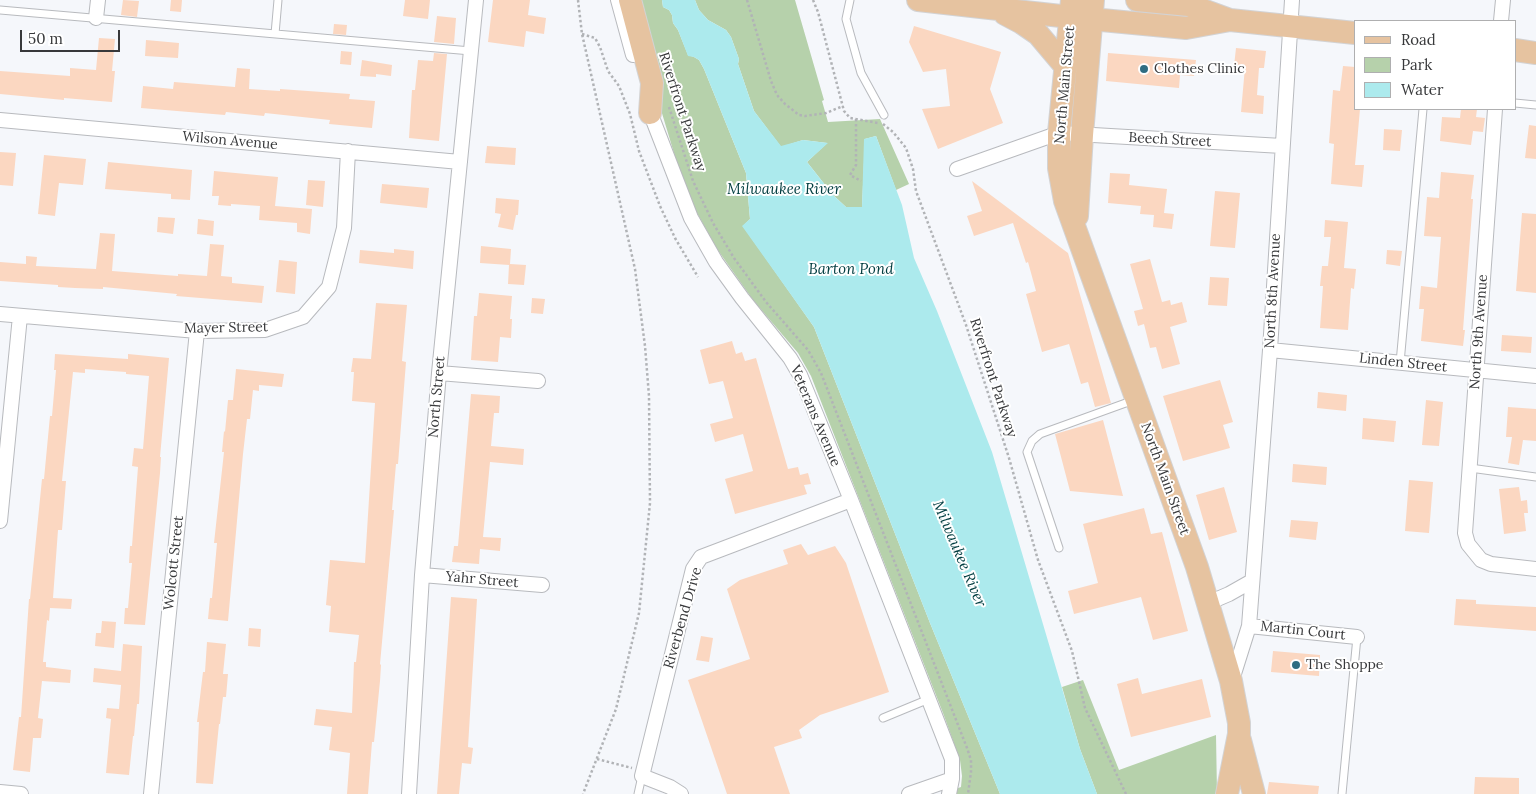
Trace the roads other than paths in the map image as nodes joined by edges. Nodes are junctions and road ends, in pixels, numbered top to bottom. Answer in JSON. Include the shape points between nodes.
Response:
{"nodes":[{"id":1,"x":98,"y":0,"type":"edge"},
{"id":2,"x":278,"y":0,"type":"edge"},
{"id":3,"x":476,"y":0,"type":"edge"},
{"id":4,"x":618,"y":0,"type":"edge"},
{"id":5,"x":630,"y":0,"type":"edge"},
{"id":6,"x":850,"y":0,"type":"edge"},
{"id":7,"x":918,"y":0,"type":"edge"},
{"id":8,"x":1137,"y":0,"type":"edge"},
{"id":9,"x":1292,"y":0,"type":"edge"},
{"id":10,"x":1503,"y":0,"type":"edge"},
{"id":11,"x":995,"y":9,"type":"junction"},
{"id":12,"x":1082,"y":9,"type":"edge"},
{"id":13,"x":0,"y":10,"type":"edge"},
{"id":14,"x":96,"y":18,"type":"junction"},
{"id":15,"x":1230,"y":20,"type":"junction"},
{"id":16,"x":1501,"y":20,"type":"edge"},
{"id":17,"x":1290,"y":26,"type":"junction"},
{"id":18,"x":1354,"y":33,"type":"edge"},
{"id":19,"x":275,"y":34,"type":"junction"},
{"id":20,"x":1516,"y":50,"type":"edge"},
{"id":21,"x":471,"y":51,"type":"junction"},
{"id":22,"x":1536,"y":53,"type":"edge"},
{"id":23,"x":1065,"y":66,"type":"junction"},
{"id":24,"x":1516,"y":103,"type":"edge"},
{"id":25,"x":1536,"y":105,"type":"edge"},
{"id":26,"x":659,"y":109,"type":"junction"},
{"id":27,"x":1423,"y":110,"type":"edge"},
{"id":28,"x":1495,"y":110,"type":"edge"},
{"id":29,"x":884,"y":115,"type":"dead end"},
{"id":30,"x":0,"y":120,"type":"edge"},
{"id":31,"x":1059,"y":134,"type":"junction"},
{"id":32,"x":1082,"y":135,"type":"junction"},
{"id":33,"x":1282,"y":146,"type":"junction"},
{"id":34,"x":348,"y":151,"type":"junction"},
{"id":35,"x":460,"y":162,"type":"junction"},
{"id":36,"x":957,"y":169,"type":"dead end"},
{"id":37,"x":1076,"y":227,"type":"junction"},
{"id":38,"x":0,"y":314,"type":"edge"},
{"id":39,"x":20,"y":316,"type":"junction"},
{"id":40,"x":197,"y":332,"type":"junction"},
{"id":41,"x":1270,"y":350,"type":"junction"},
{"id":42,"x":1400,"y":363,"type":"junction"},
{"id":43,"x":1477,"y":371,"type":"junction"},
{"id":44,"x":439,"y":373,"type":"junction"},
{"id":45,"x":1536,"y":376,"type":"edge"},
{"id":46,"x":538,"y":381,"type":"dead end"},
{"id":47,"x":1136,"y":399,"type":"junction"},
{"id":48,"x":1470,"y":468,"type":"junction"},
{"id":49,"x":1536,"y":477,"type":"edge"},
{"id":50,"x":851,"y":500,"type":"junction"},
{"id":51,"x":0,"y":521,"type":"edge"},
{"id":52,"x":1058,"y":548,"type":"dead end"},
{"id":53,"x":1536,"y":569,"type":"edge"},
{"id":54,"x":422,"y":575,"type":"junction"},
{"id":55,"x":1252,"y":581,"type":"junction"},
{"id":56,"x":542,"y":585,"type":"dead end"},
{"id":57,"x":1208,"y":603,"type":"junction"},
{"id":58,"x":1249,"y":626,"type":"junction"},
{"id":59,"x":1357,"y":637,"type":"joint"},
{"id":60,"x":1231,"y":681,"type":"junction"},
{"id":61,"x":929,"y":699,"type":"junction"},
{"id":62,"x":883,"y":718,"type":"dead end"},
{"id":63,"x":1239,"y":734,"type":"junction"},
{"id":64,"x":642,"y":776,"type":"junction"},
{"id":65,"x":952,"y":779,"type":"junction"},
{"id":66,"x":0,"y":792,"type":"edge"},
{"id":67,"x":21,"y":794,"type":"edge"},
{"id":68,"x":151,"y":794,"type":"edge"},
{"id":69,"x":409,"y":794,"type":"edge"},
{"id":70,"x":638,"y":794,"type":"edge"},
{"id":71,"x":681,"y":794,"type":"edge"},
{"id":72,"x":909,"y":794,"type":"edge"},
{"id":73,"x":949,"y":794,"type":"edge"},
{"id":74,"x":1227,"y":794,"type":"edge"},
{"id":75,"x":1254,"y":794,"type":"edge"},
{"id":76,"x":1342,"y":794,"type":"edge"}],
"edges":[{"from":1,"to":14,"type":"street"},
{"from":2,"to":19,"type":"lane"},
{"from":3,"to":21,"type":"street","name":"North Street"},
{"from":4,"to":26,"type":"street","name":"Veterans Avenue"},
{"from":5,"to":26,"type":"main road"},
{"from":6,"to":29,"type":"lane","via":[[846,19],[861,73]]},
{"from":7,"to":11,"type":"main road"},
{"from":8,"to":15,"type":"main road","via":[[1190,5]]},
{"from":9,"to":17,"type":"street","name":"North 8th Avenue"},
{"from":10,"to":16,"type":"street"},
{"from":11,"to":12,"type":"main road"},
{"from":11,"to":23,"type":"main road","via":[[1038,34]]},
{"from":12,"to":15,"type":"main road","via":[[1186,28]]},
{"from":12,"to":23,"type":"main road","name":"North Main Street"},
{"from":12,"to":32,"type":"main road","name":"North Main Street"},
{"from":13,"to":14,"type":"lane"},
{"from":14,"to":19,"type":"lane"},
{"from":15,"to":17,"type":"main road"},
{"from":17,"to":18,"type":"main road"},
{"from":17,"to":33,"type":"street","name":"North 8th Avenue"},
{"from":19,"to":21,"type":"lane"},
{"from":20,"to":22,"type":"main road"},
{"from":21,"to":35,"type":"street","name":"North Street"},
{"from":23,"to":31,"type":"main road","name":"North Main Street"},
{"from":24,"to":25,"type":"lane"},
{"from":26,"to":50,"type":"street","name":"Veterans Avenue","via":[[691,218],[716,262],[800,375]]},
{"from":27,"to":42,"type":"lane"},
{"from":28,"to":43,"type":"street","name":"North 9th Avenue"},
{"from":30,"to":34,"type":"street","name":"Wilson Avenue"},
{"from":31,"to":32,"type":"street","name":"Beech Street"},
{"from":31,"to":36,"type":"street"},
{"from":31,"to":37,"type":"main road","name":"North Main Street","via":[[1059,168],[1065,201]]},
{"from":32,"to":33,"type":"street","name":"Beech Street"},
{"from":32,"to":37,"type":"main road","name":"North Main Street"},
{"from":33,"to":41,"type":"street","name":"North 8th Avenue"},
{"from":34,"to":35,"type":"street","name":"Wilson Avenue"},
{"from":34,"to":40,"type":"street","name":"Mayer Street","via":[[344,228],[328,287],[302,317],[265,330]]},
{"from":35,"to":44,"type":"street","name":"North Street"},
{"from":37,"to":47,"type":"main road","name":"North Main Street"},
{"from":38,"to":39,"type":"street","name":"Mayer Street"},
{"from":39,"to":40,"type":"street","name":"Mayer Street"},
{"from":39,"to":51,"type":"street"},
{"from":40,"to":68,"type":"street","name":"Wolcott Street"},
{"from":41,"to":42,"type":"street","name":"Linden Street"},
{"from":41,"to":55,"type":"street","name":"North 8th Avenue"},
{"from":42,"to":43,"type":"street","name":"Linden Street"},
{"from":43,"to":45,"type":"street","name":"Linden Street"},
{"from":43,"to":48,"type":"street","name":"North 9th Avenue"},
{"from":44,"to":46,"type":"street"},
{"from":44,"to":54,"type":"street","name":"North Street"},
{"from":47,"to":52,"type":"lane","via":[[1040,434],[1032,440],[1027,452]]},
{"from":47,"to":57,"type":"main road","name":"North Main Street"},
{"from":48,"to":49,"type":"lane"},
{"from":48,"to":53,"type":"street","name":"North 9th Avenue","via":[[1465,533],[1468,544],[1481,560],[1491,564]]},
{"from":50,"to":61,"type":"street","name":"Veterans Avenue"},
{"from":50,"to":64,"type":"street","name":"Riverbend Drive","via":[[701,557],[693,569]]},
{"from":54,"to":56,"type":"street","name":"Yahr Street"},
{"from":54,"to":69,"type":"street","name":"North Street"},
{"from":55,"to":57,"type":"street"},
{"from":55,"to":58,"type":"street","name":"North 8th Avenue"},
{"from":57,"to":60,"type":"main road","name":"North Main Street"},
{"from":58,"to":59,"type":"street","name":"Martin Court"},
{"from":58,"to":60,"type":"street","name":"North 8th Avenue"},
{"from":59,"to":76,"type":"lane"},
{"from":60,"to":63,"type":"main road","name":"North Main Street"},
{"from":61,"to":62,"type":"lane"},
{"from":61,"to":65,"type":"street","name":"Veterans Avenue","via":[[952,759]]},
{"from":63,"to":74,"type":"main road","name":"North Main Street"},
{"from":63,"to":75,"type":"main road","name":"North Main Street"},
{"from":64,"to":70,"type":"lane"},
{"from":64,"to":71,"type":"street"},
{"from":65,"to":72,"type":"street"},
{"from":65,"to":73,"type":"street","name":"Veterans Avenue"},
{"from":66,"to":67,"type":"street"}]}
